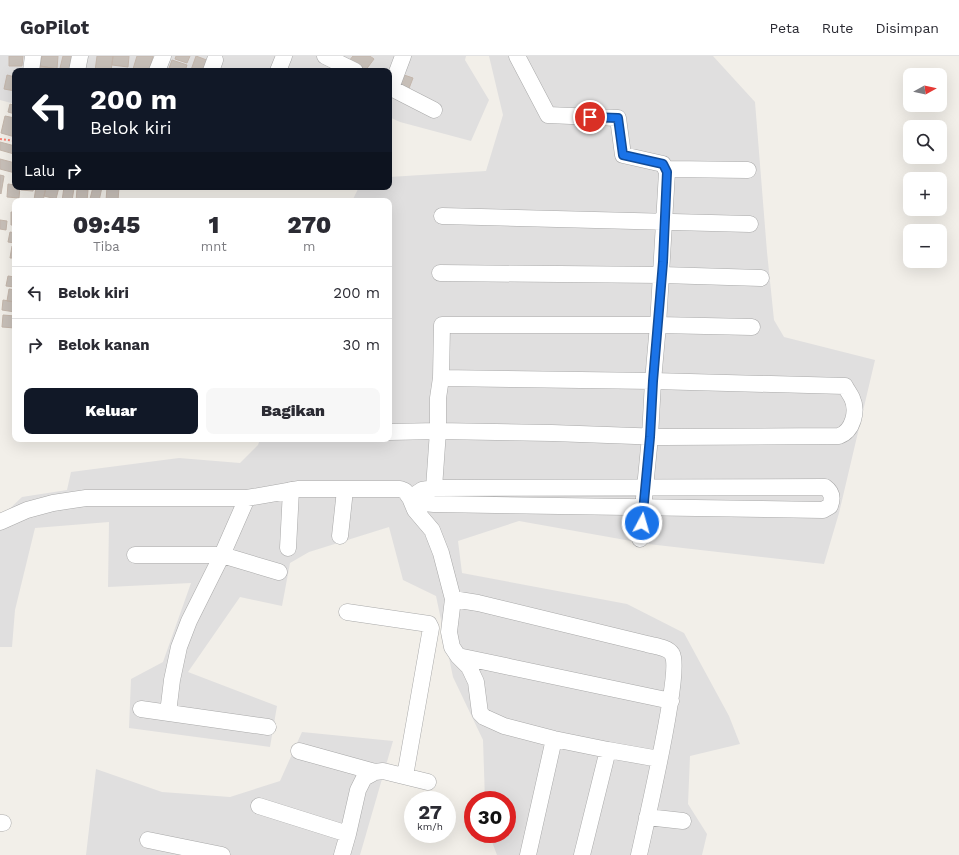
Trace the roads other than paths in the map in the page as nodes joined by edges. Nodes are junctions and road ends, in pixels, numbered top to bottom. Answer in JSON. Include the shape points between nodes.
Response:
{"nodes":[{"id":1,"x":33,"y":56,"type":"edge"},
{"id":2,"x":80,"y":56,"type":"edge"},
{"id":3,"x":163,"y":56,"type":"edge"},
{"id":4,"x":284,"y":56,"type":"edge"},
{"id":5,"x":325,"y":56,"type":"edge"},
{"id":6,"x":403,"y":56,"type":"edge"},
{"id":7,"x":517,"y":56,"type":"edge"},
{"id":8,"x":31,"y":68,"type":"edge"},
{"id":9,"x":78,"y":68,"type":"edge"},
{"id":10,"x":158,"y":68,"type":"edge"},
{"id":11,"x":279,"y":68,"type":"edge"},
{"id":12,"x":349,"y":68,"type":"edge"},
{"id":13,"x":392,"y":83,"type":"edge"},
{"id":14,"x":392,"y":89,"type":"edge"},
{"id":15,"x":434,"y":110,"type":"dead end"},
{"id":16,"x":748,"y":170,"type":"dead end"},
{"id":17,"x":667,"y":172,"type":"junction"},
{"id":18,"x":442,"y":216,"type":"dead end"},
{"id":19,"x":665,"y":221,"type":"junction"},
{"id":20,"x":750,"y":224,"type":"dead end"},
{"id":21,"x":440,"y":273,"type":"dead end"},
{"id":22,"x":662,"y":275,"type":"junction"},
{"id":23,"x":761,"y":278,"type":"dead end"},
{"id":24,"x":658,"y":325,"type":"junction"},
{"id":25,"x":752,"y":327,"type":"dead end"},
{"id":26,"x":441,"y":378,"type":"junction"},
{"id":27,"x":653,"y":381,"type":"junction"},
{"id":28,"x":438,"y":431,"type":"junction"},
{"id":29,"x":392,"y":432,"type":"edge"},
{"id":30,"x":650,"y":437,"type":"junction"},
{"id":31,"x":434,"y":488,"type":"junction"},
{"id":32,"x":645,"y":488,"type":"junction"},
{"id":33,"x":291,"y":490,"type":"junction"},
{"id":34,"x":346,"y":490,"type":"junction"},
{"id":35,"x":247,"y":498,"type":"junction"},
{"id":36,"x":410,"y":498,"type":"junction"},
{"id":37,"x":644,"y":507,"type":"junction"},
{"id":38,"x":0,"y":522,"type":"edge"},
{"id":39,"x":340,"y":536,"type":"dead end"},
{"id":40,"x":640,"y":538,"type":"dead end"},
{"id":41,"x":288,"y":548,"type":"dead end"},
{"id":42,"x":135,"y":555,"type":"dead end"},
{"id":43,"x":222,"y":555,"type":"junction"},
{"id":44,"x":279,"y":572,"type":"dead end"},
{"id":45,"x":453,"y":598,"type":"junction"},
{"id":46,"x":347,"y":612,"type":"dead end"},
{"id":47,"x":458,"y":656,"type":"junction"},
{"id":48,"x":671,"y":701,"type":"junction"},
{"id":49,"x":142,"y":708,"type":"dead end"},
{"id":50,"x":168,"y":712,"type":"junction"},
{"id":51,"x":268,"y":727,"type":"dead end"},
{"id":52,"x":554,"y":739,"type":"junction"},
{"id":53,"x":608,"y":750,"type":"junction"},
{"id":54,"x":299,"y":751,"type":"dead end"},
{"id":55,"x":659,"y":759,"type":"junction"},
{"id":56,"x":375,"y":772,"type":"junction"},
{"id":57,"x":405,"y":776,"type":"junction"},
{"id":58,"x":428,"y":782,"type":"dead end"},
{"id":59,"x":259,"y":806,"type":"dead end"},
{"id":60,"x":647,"y":817,"type":"junction"},
{"id":61,"x":683,"y":821,"type":"dead end"},
{"id":62,"x":348,"y":834,"type":"junction"},
{"id":63,"x":148,"y":840,"type":"dead end"},
{"id":64,"x":222,"y":855,"type":"edge"},
{"id":65,"x":342,"y":855,"type":"edge"},
{"id":66,"x":528,"y":855,"type":"edge"},
{"id":67,"x":582,"y":855,"type":"edge"},
{"id":68,"x":639,"y":855,"type":"edge"}],
"edges":[{"from":1,"to":8,"type":"street"},
{"from":2,"to":9,"type":"street"},
{"from":3,"to":10,"type":"street"},
{"from":4,"to":11,"type":"street"},
{"from":5,"to":12,"type":"street"},
{"from":6,"to":13,"type":"street"},
{"from":7,"to":17,"type":"street","via":[[548,115],[618,118],[623,155],[663,164]]},
{"from":14,"to":15,"type":"street"},
{"from":16,"to":17,"type":"street","via":[[670,169]]},
{"from":17,"to":19,"type":"street"},
{"from":18,"to":19,"type":"street"},
{"from":19,"to":20,"type":"street"},
{"from":19,"to":22,"type":"street"},
{"from":21,"to":22,"type":"street"},
{"from":22,"to":23,"type":"street"},
{"from":22,"to":24,"type":"street"},
{"from":24,"to":25,"type":"street"},
{"from":24,"to":26,"type":"street","via":[[442,325]]},
{"from":24,"to":27,"type":"street"},
{"from":26,"to":27,"type":"street"},
{"from":26,"to":28,"type":"street"},
{"from":27,"to":30,"type":"street"},
{"from":27,"to":30,"type":"street","via":[[845,386],[852,397],[855,412],[850,428],[839,436]]},
{"from":28,"to":29,"type":"street"},
{"from":28,"to":30,"type":"street"},
{"from":28,"to":31,"type":"street"},
{"from":30,"to":32,"type":"street"},
{"from":31,"to":32,"type":"street"},
{"from":31,"to":36,"type":"street","via":[[422,490]]},
{"from":32,"to":37,"type":"street"},
{"from":32,"to":37,"type":"street","via":[[825,487],[830,490],[833,499],[830,506],[823,510]]},
{"from":33,"to":34,"type":"street"},
{"from":33,"to":35,"type":"street"},
{"from":33,"to":41,"type":"street"},
{"from":34,"to":36,"type":"street","via":[[400,489]]},
{"from":34,"to":39,"type":"street"},
{"from":35,"to":38,"type":"street","via":[[86,498],[27,510]]},
{"from":35,"to":43,"type":"street"},
{"from":36,"to":37,"type":"street","via":[[434,504]]},
{"from":36,"to":45,"type":"street","via":[[415,510],[432,530]]},
{"from":37,"to":40,"type":"street"},
{"from":42,"to":43,"type":"street"},
{"from":43,"to":44,"type":"street"},
{"from":43,"to":50,"type":"street","via":[[179,647]]},
{"from":45,"to":47,"type":"street","via":[[449,632],[452,647]]},
{"from":45,"to":48,"type":"street","via":[[668,650],[673,660]]},
{"from":46,"to":57,"type":"street","via":[[425,623],[431,628]]},
{"from":47,"to":48,"type":"street"},
{"from":47,"to":52,"type":"street","via":[[469,667],[476,682],[478,705],[484,717],[504,726]]},
{"from":48,"to":55,"type":"street"},
{"from":49,"to":50,"type":"street"},
{"from":50,"to":51,"type":"street"},
{"from":52,"to":53,"type":"street"},
{"from":52,"to":66,"type":"street"},
{"from":53,"to":55,"type":"street"},
{"from":53,"to":67,"type":"street"},
{"from":54,"to":56,"type":"street"},
{"from":55,"to":60,"type":"street"},
{"from":56,"to":57,"type":"street","via":[[383,771]]},
{"from":56,"to":62,"type":"street","via":[[361,782]]},
{"from":57,"to":58,"type":"street"},
{"from":59,"to":62,"type":"street"},
{"from":60,"to":61,"type":"street"},
{"from":60,"to":68,"type":"street"},
{"from":62,"to":65,"type":"street"},
{"from":63,"to":64,"type":"street"}]}
